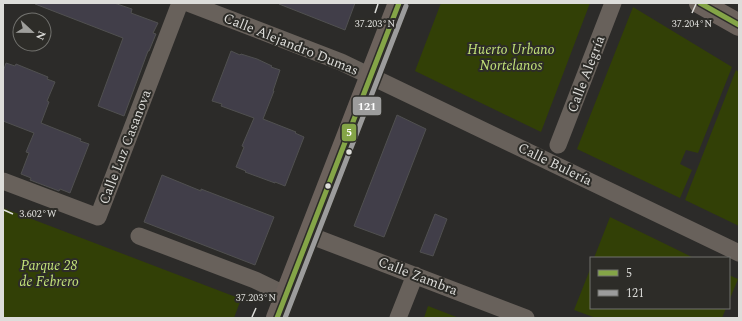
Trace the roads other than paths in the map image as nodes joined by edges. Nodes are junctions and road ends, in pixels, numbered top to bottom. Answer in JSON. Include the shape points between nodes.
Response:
{"nodes":[{"id":1,"x":180,"y":3,"type":"edge"},
{"id":2,"x":188,"y":3,"type":"edge"},
{"id":3,"x":399,"y":3,"type":"edge"},
{"id":4,"x":613,"y":3,"type":"edge"},
{"id":5,"x":700,"y":3,"type":"edge"},
{"id":6,"x":739,"y":25,"type":"edge"},
{"id":7,"x":371,"y":76,"type":"junction"},
{"id":8,"x":558,"y":145,"type":"dead end"},
{"id":9,"x":3,"y":181,"type":"edge"},
{"id":10,"x":309,"y":235,"type":"junction"},
{"id":11,"x":139,"y":236,"type":"dead end"},
{"id":12,"x":739,"y":253,"type":"edge"},
{"id":13,"x":415,"y":275,"type":"junction"},
{"id":14,"x":286,"y":295,"type":"junction"},
{"id":15,"x":277,"y":318,"type":"edge"},
{"id":16,"x":398,"y":318,"type":"edge"},
{"id":17,"x":526,"y":318,"type":"edge"}],
"edges":[{"from":1,"to":9,"type":"street","name":"Calle Luz Casanova","via":[[98,217]]},
{"from":2,"to":7,"type":"street","name":"Calle Alejandro Dumas"},
{"from":3,"to":7,"type":"main road"},
{"from":4,"to":8,"type":"street","name":"Calle Alegría"},
{"from":5,"to":6,"type":"main road"},
{"from":7,"to":10,"type":"main road"},
{"from":7,"to":12,"type":"street","name":"Calle Bulería"},
{"from":10,"to":13,"type":"street","name":"Calle Zambra"},
{"from":10,"to":14,"type":"main road"},
{"from":11,"to":14,"type":"street","via":[[255,280]]},
{"from":13,"to":16,"type":"street"},
{"from":13,"to":17,"type":"street","name":"Calle Zambra"},
{"from":14,"to":15,"type":"main road"}]}
